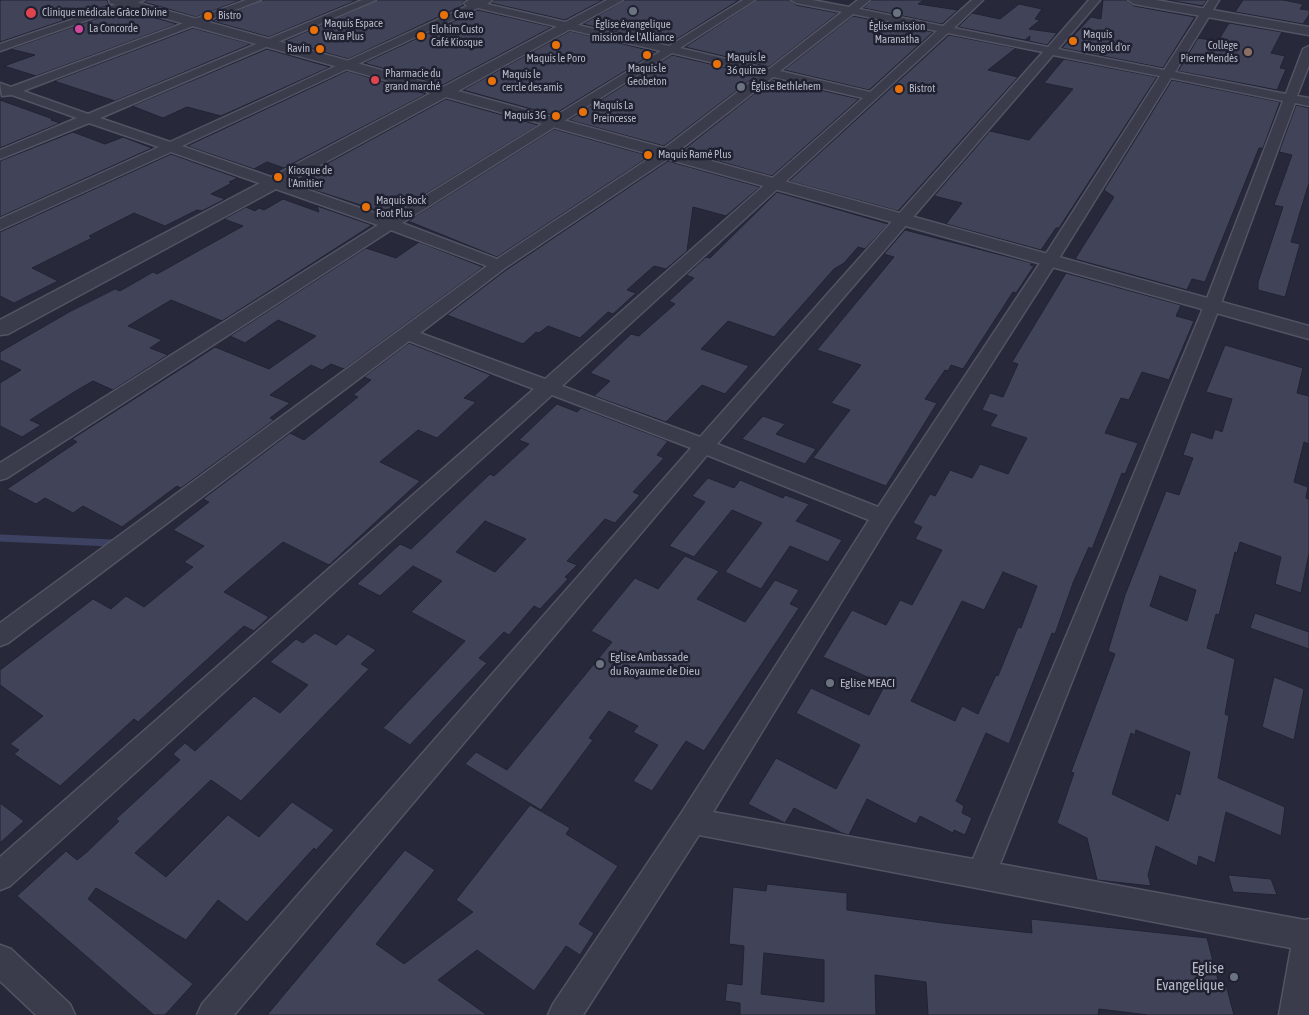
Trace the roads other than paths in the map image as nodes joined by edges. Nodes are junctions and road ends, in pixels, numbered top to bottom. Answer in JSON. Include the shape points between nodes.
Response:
{"nodes":[{"id":1,"x":256,"y":0,"type":"edge"},
{"id":2,"x":371,"y":0,"type":"edge"},
{"id":3,"x":457,"y":0,"type":"edge"},
{"id":4,"x":617,"y":0,"type":"edge"},
{"id":5,"x":750,"y":0,"type":"edge"},
{"id":6,"x":796,"y":0,"type":"edge"},
{"id":7,"x":865,"y":0,"type":"edge"},
{"id":8,"x":978,"y":0,"type":"edge"},
{"id":9,"x":1095,"y":0,"type":"edge"},
{"id":10,"x":1134,"y":0,"type":"edge"},
{"id":11,"x":1214,"y":0,"type":"edge"},
{"id":12,"x":128,"y":1,"type":"edge"},
{"id":13,"x":482,"y":2,"type":"edge"},
{"id":14,"x":850,"y":11,"type":"junction"},
{"id":15,"x":1206,"y":12,"type":"junction"},
{"id":16,"x":198,"y":22,"type":"junction"},
{"id":17,"x":568,"y":27,"type":"junction"},
{"id":18,"x":945,"y":29,"type":"junction"},
{"id":19,"x":1309,"y":31,"type":"edge"},
{"id":20,"x":268,"y":43,"type":"junction"},
{"id":21,"x":0,"y":48,"type":"edge"},
{"id":22,"x":669,"y":49,"type":"junction"},
{"id":23,"x":1309,"y":49,"type":"edge"},
{"id":24,"x":1052,"y":51,"type":"junction"},
{"id":25,"x":349,"y":65,"type":"junction"},
{"id":26,"x":769,"y":73,"type":"junction"},
{"id":27,"x":1169,"y":74,"type":"junction"},
{"id":28,"x":4,"y":91,"type":"edge"},
{"id":29,"x":444,"y":91,"type":"junction"},
{"id":30,"x":871,"y":96,"type":"junction"},
{"id":31,"x":1290,"y":98,"type":"junction"},
{"id":32,"x":1309,"y":102,"type":"edge"},
{"id":33,"x":88,"y":117,"type":"junction"},
{"id":34,"x":553,"y":122,"type":"junction"},
{"id":35,"x":169,"y":146,"type":"junction"},
{"id":36,"x":667,"y":153,"type":"junction"},
{"id":37,"x":0,"y":155,"type":"edge"},
{"id":38,"x":271,"y":183,"type":"junction"},
{"id":39,"x":776,"y":184,"type":"junction"},
{"id":40,"x":903,"y":220,"type":"junction"},
{"id":41,"x":390,"y":224,"type":"junction"},
{"id":42,"x":0,"y":225,"type":"edge"},
{"id":43,"x":1050,"y":260,"type":"junction"},
{"id":44,"x":499,"y":265,"type":"junction"},
{"id":45,"x":1212,"y":306,"type":"junction"},
{"id":46,"x":0,"y":329,"type":"edge"},
{"id":47,"x":1309,"y":333,"type":"edge"},
{"id":48,"x":407,"y":334,"type":"junction"},
{"id":49,"x":546,"y":387,"type":"junction"},
{"id":50,"x":704,"y":446,"type":"junction"},
{"id":51,"x":0,"y":473,"type":"edge"},
{"id":52,"x":882,"y":517,"type":"junction"},
{"id":53,"x":0,"y":636,"type":"edge"},
{"id":54,"x":692,"y":821,"type":"junction"},
{"id":55,"x":0,"y":876,"type":"edge"},
{"id":56,"x":981,"y":876,"type":"junction"},
{"id":57,"x":1309,"y":935,"type":"edge"},
{"id":58,"x":0,"y":960,"type":"edge"},
{"id":59,"x":60,"y":1015,"type":"edge"},
{"id":60,"x":213,"y":1015,"type":"edge"},
{"id":61,"x":564,"y":1015,"type":"edge"},
{"id":62,"x":1295,"y":1015,"type":"edge"}],
"edges":[{"from":1,"to":16,"type":"street"},
{"from":2,"to":20,"type":"street"},
{"from":3,"to":13,"type":"street"},
{"from":4,"to":17,"type":"street"},
{"from":5,"to":22,"type":"street"},
{"from":6,"to":14,"type":"street"},
{"from":7,"to":14,"type":"street"},
{"from":8,"to":18,"type":"street"},
{"from":9,"to":24,"type":"street"},
{"from":10,"to":15,"type":"street"},
{"from":11,"to":15,"type":"street"},
{"from":12,"to":16,"type":"street"},
{"from":12,"to":21,"type":"street"},
{"from":13,"to":17,"type":"street"},
{"from":13,"to":25,"type":"street"},
{"from":14,"to":18,"type":"street"},
{"from":14,"to":26,"type":"street"},
{"from":15,"to":19,"type":"street"},
{"from":15,"to":27,"type":"street"},
{"from":16,"to":20,"type":"street"},
{"from":16,"to":28,"type":"street"},
{"from":17,"to":22,"type":"street"},
{"from":17,"to":29,"type":"street"},
{"from":18,"to":24,"type":"street"},
{"from":18,"to":30,"type":"street"},
{"from":20,"to":25,"type":"street"},
{"from":20,"to":33,"type":"street"},
{"from":22,"to":26,"type":"street"},
{"from":22,"to":34,"type":"street"},
{"from":23,"to":31,"type":"street"},
{"from":24,"to":27,"type":"street"},
{"from":24,"to":40,"type":"street"},
{"from":25,"to":29,"type":"street"},
{"from":25,"to":35,"type":"street"},
{"from":26,"to":30,"type":"street"},
{"from":26,"to":36,"type":"street"},
{"from":27,"to":31,"type":"street"},
{"from":27,"to":43,"type":"street"},
{"from":28,"to":33,"type":"street"},
{"from":29,"to":34,"type":"street"},
{"from":29,"to":38,"type":"street"},
{"from":30,"to":39,"type":"street"},
{"from":31,"to":32,"type":"street"},
{"from":31,"to":45,"type":"street"},
{"from":33,"to":35,"type":"street"},
{"from":33,"to":37,"type":"street"},
{"from":34,"to":36,"type":"street"},
{"from":34,"to":41,"type":"street"},
{"from":35,"to":38,"type":"street"},
{"from":35,"to":42,"type":"street"},
{"from":36,"to":39,"type":"street"},
{"from":36,"to":44,"type":"street"},
{"from":38,"to":41,"type":"street"},
{"from":38,"to":46,"type":"street"},
{"from":39,"to":40,"type":"street"},
{"from":39,"to":49,"type":"street"},
{"from":40,"to":43,"type":"street"},
{"from":40,"to":50,"type":"street"},
{"from":41,"to":44,"type":"street"},
{"from":41,"to":51,"type":"street"},
{"from":43,"to":45,"type":"street"},
{"from":43,"to":52,"type":"street"},
{"from":44,"to":48,"type":"street"},
{"from":45,"to":47,"type":"street"},
{"from":45,"to":56,"type":"street"},
{"from":48,"to":49,"type":"street"},
{"from":48,"to":53,"type":"street"},
{"from":49,"to":50,"type":"street"},
{"from":49,"to":55,"type":"street"},
{"from":50,"to":52,"type":"street"},
{"from":50,"to":60,"type":"street"},
{"from":52,"to":54,"type":"street"},
{"from":54,"to":56,"type":"street"},
{"from":54,"to":61,"type":"street"},
{"from":56,"to":57,"type":"street"},
{"from":57,"to":62,"type":"street"},
{"from":58,"to":59,"type":"street"}]}
